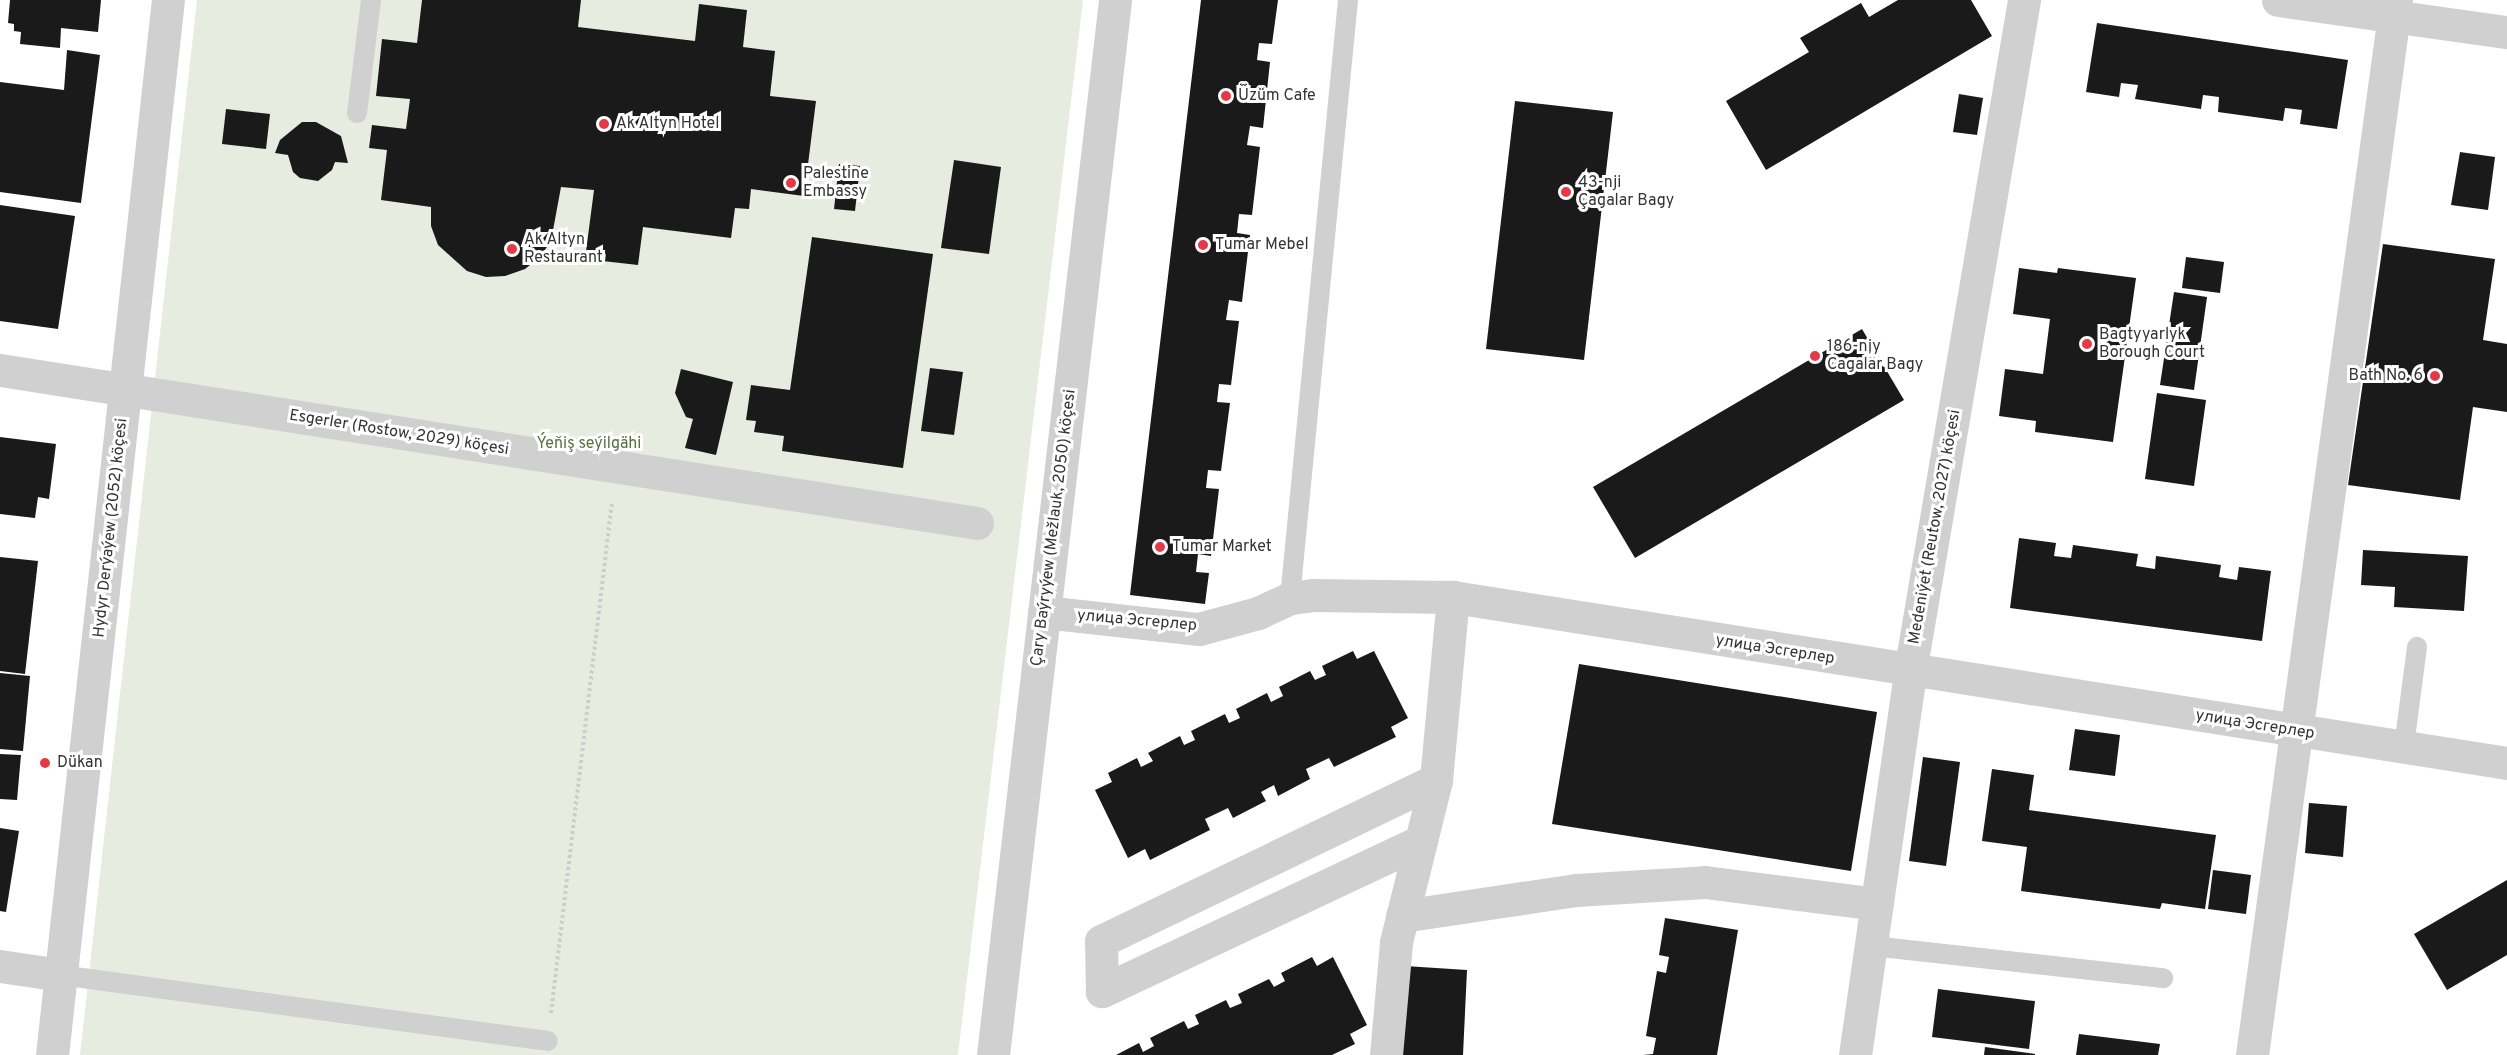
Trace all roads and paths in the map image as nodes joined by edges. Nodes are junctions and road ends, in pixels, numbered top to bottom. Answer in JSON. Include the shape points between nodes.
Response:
{"nodes":[{"id":1,"x":168,"y":0,"type":"edge"},
{"id":2,"x":371,"y":0,"type":"edge"},
{"id":3,"x":1115,"y":0,"type":"edge"},
{"id":4,"x":1348,"y":0,"type":"edge"},
{"id":5,"x":2024,"y":0,"type":"edge"},
{"id":6,"x":2278,"y":0,"type":"edge"},
{"id":7,"x":2394,"y":9,"type":"edge"},
{"id":8,"x":2507,"y":32,"type":"edge"},
{"id":9,"x":357,"y":113,"type":"dead end"},
{"id":10,"x":0,"y":370,"type":"edge"},
{"id":11,"x":126,"y":391,"type":"junction"},
{"id":12,"x":616,"y":467,"type":"junction"},
{"id":13,"x":976,"y":523,"type":"dead end"},
{"id":14,"x":1453,"y":597,"type":"junction"},
{"id":15,"x":1290,"y":598,"type":"junction"},
{"id":16,"x":1044,"y":612,"type":"junction"},
{"id":17,"x":2417,"y":647,"type":"dead end"},
{"id":18,"x":1910,"y":672,"type":"junction"},
{"id":19,"x":2297,"y":731,"type":"junction"},
{"id":20,"x":2404,"y":746,"type":"junction"},
{"id":21,"x":2507,"y":763,"type":"edge"},
{"id":22,"x":1436,"y":780,"type":"junction"},
{"id":23,"x":1421,"y":841,"type":"junction"},
{"id":24,"x":1877,"y":904,"type":"junction"},
{"id":25,"x":1402,"y":916,"type":"junction"},
{"id":26,"x":1872,"y":946,"type":"junction"},
{"id":27,"x":0,"y":966,"type":"edge"},
{"id":28,"x":60,"y":975,"type":"junction"},
{"id":29,"x":2163,"y":978,"type":"dead end"},
{"id":30,"x":548,"y":1041,"type":"joint"},
{"id":31,"x":52,"y":1055,"type":"edge"},
{"id":32,"x":993,"y":1055,"type":"edge"},
{"id":33,"x":1386,"y":1055,"type":"edge"},
{"id":34,"x":1855,"y":1055,"type":"edge"},
{"id":35,"x":2252,"y":1055,"type":"edge"}],
"edges":[{"from":1,"to":11,"type":"street","name":"Hydyr Derýaýew (2052) köçesi"},
{"from":2,"to":9,"type":"lane"},
{"from":3,"to":16,"type":"street","name":"Çary Baýryýew (Mežlauk, 2050) köçesi"},
{"from":4,"to":15,"type":"lane"},
{"from":5,"to":18,"type":"street","name":"Medeniýet (Reutow, 2027) köçesi"},
{"from":6,"to":7,"type":"street"},
{"from":7,"to":8,"type":"street"},
{"from":7,"to":19,"type":"street"},
{"from":10,"to":11,"type":"street","name":"Esgerler (Rostow, 2029) köçesi"},
{"from":11,"to":12,"type":"street","name":"Esgerler (Rostow, 2029) köçesi"},
{"from":11,"to":28,"type":"street","name":"Hydyr Derýaýew (2052) köçesi"},
{"from":12,"to":13,"type":"street","name":"Esgerler (Rostow, 2029) köçesi"},
{"from":12,"to":30,"type":"path"},
{"from":14,"to":15,"type":"street","name":"улица Эсгерлер","via":[[1352,593]]},
{"from":14,"to":18,"type":"street","name":"улица Эсгерлер"},
{"from":14,"to":22,"type":"street"},
{"from":15,"to":16,"type":"street","name":"улица Эсгерлер","via":[[1258,613],[1198,629]]},
{"from":16,"to":32,"type":"street","name":"Çary Baýryýew (Mežlauk, 2050) köçesi"},
{"from":17,"to":20,"type":"lane"},
{"from":18,"to":19,"type":"street","name":"улица Эсгерлер"},
{"from":18,"to":24,"type":"street","name":"Medeniýet (Reutow, 2027) köçesi"},
{"from":19,"to":20,"type":"street","name":"улица Эсгерлер"},
{"from":19,"to":35,"type":"street"},
{"from":20,"to":21,"type":"street","name":"улица Эсгерлер"},
{"from":22,"to":23,"type":"street"},
{"from":22,"to":23,"type":"street","via":[[1101,942],[1102,991]]},
{"from":23,"to":25,"type":"street"},
{"from":24,"to":25,"type":"street","via":[[1705,882],[1576,890]]},
{"from":24,"to":26,"type":"street","name":"Medeniýet (Reutow, 2027) köçesi"},
{"from":25,"to":33,"type":"street"},
{"from":26,"to":29,"type":"lane"},
{"from":26,"to":34,"type":"street","name":"Medeniýet (Reutow, 2027) köçesi"},
{"from":27,"to":28,"type":"street"},
{"from":28,"to":30,"type":"lane"},
{"from":28,"to":31,"type":"street","name":"Hydyr Derýaýew (2052) köçesi"}]}
